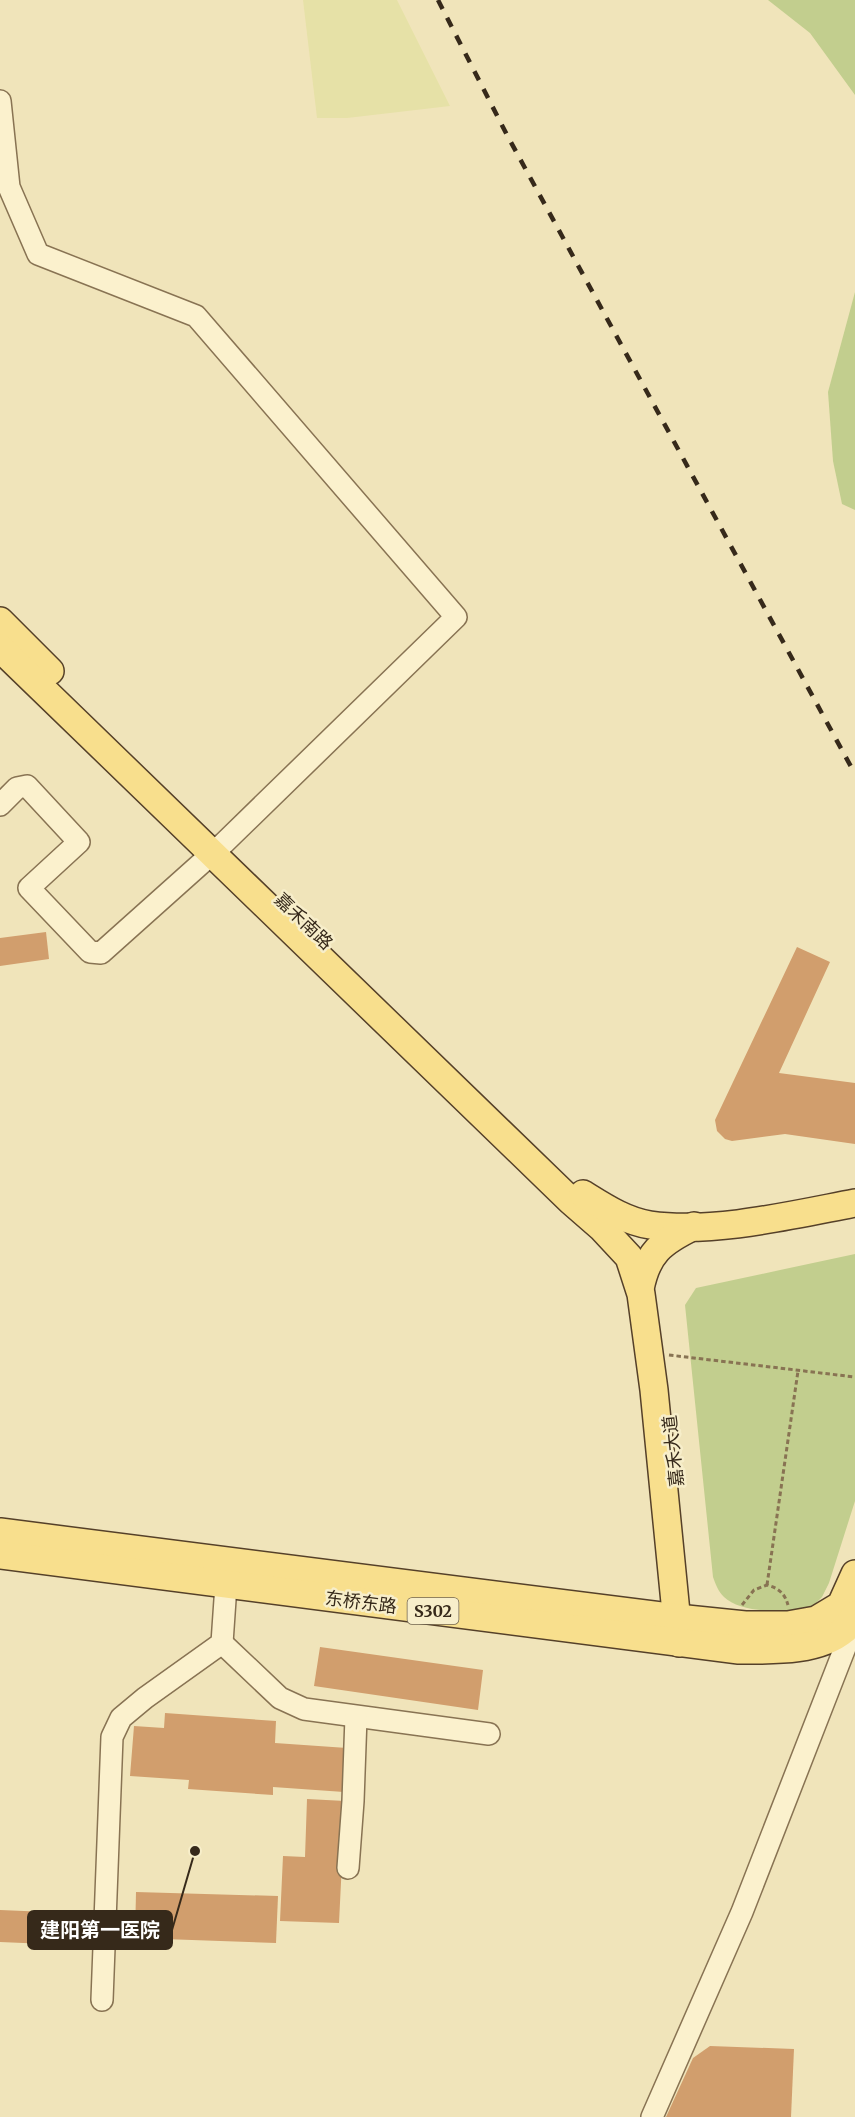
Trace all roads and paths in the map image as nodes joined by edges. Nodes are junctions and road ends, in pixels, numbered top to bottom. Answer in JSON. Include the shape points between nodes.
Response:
{"nodes":[{"id":1,"x":0,"y":101,"type":"edge"},
{"id":2,"x":0,"y":621,"type":"edge"},
{"id":3,"x":0,"y":648,"type":"edge"},
{"id":4,"x":0,"y":805,"type":"edge"},
{"id":5,"x":218,"y":849,"type":"junction"},
{"id":6,"x":580,"y":1199,"type":"junction"},
{"id":7,"x":855,"y":1203,"type":"edge"},
{"id":8,"x":855,"y":1217,"type":"edge"},
{"id":9,"x":608,"y":1221,"type":"junction"},
{"id":10,"x":698,"y":1234,"type":"junction"},
{"id":11,"x":667,"y":1242,"type":"junction"},
{"id":12,"x":643,"y":1272,"type":"junction"},
{"id":13,"x":663,"y":1354,"type":"junction"},
{"id":14,"x":798,"y":1371,"type":"junction"},
{"id":15,"x":855,"y":1377,"type":"edge"},
{"id":16,"x":0,"y":1532,"type":"edge"},
{"id":17,"x":0,"y":1555,"type":"edge"},
{"id":18,"x":855,"y":1574,"type":"edge"},
{"id":19,"x":226,"y":1585,"type":"junction"},
{"id":20,"x":768,"y":1585,"type":"junction"},
{"id":21,"x":741,"y":1607,"type":"dead end"},
{"id":22,"x":790,"y":1612,"type":"dead end"},
{"id":23,"x":850,"y":1614,"type":"edge"},
{"id":24,"x":685,"y":1631,"type":"junction"},
{"id":25,"x":222,"y":1643,"type":"junction"},
{"id":26,"x":356,"y":1717,"type":"junction"},
{"id":27,"x":489,"y":1734,"type":"dead end"},
{"id":28,"x":348,"y":1868,"type":"dead end"},
{"id":29,"x":102,"y":2000,"type":"dead end"},
{"id":30,"x":652,"y":2117,"type":"edge"}],
"edges":[{"from":1,"to":5,"type":"street","via":[[9,187],[38,254],[196,316],[456,617]]},
{"from":2,"to":5,"type":"main road","name":"嘉禾南路"},
{"from":3,"to":5,"type":"main road","name":"嘉禾南路"},
{"from":4,"to":5,"type":"street","via":[[17,788],[27,786],[79,842],[29,888],[90,952],[101,952]]},
{"from":5,"to":6,"type":"main road","name":"嘉禾南路","via":[[564,1176]]},
{"from":6,"to":9,"type":"main road","name":"嘉禾南路"},
{"from":6,"to":12,"type":"main road","via":[[621,1227]]},
{"from":7,"to":10,"type":"main road"},
{"from":8,"to":10,"type":"main road","via":[[731,1239]]},
{"from":9,"to":10,"type":"main road"},
{"from":9,"to":11,"type":"main road","via":[[622,1236]]},
{"from":9,"to":12,"type":"main road"},
{"from":10,"to":11,"type":"main road"},
{"from":10,"to":12,"type":"main road","via":[[658,1272]]},
{"from":11,"to":12,"type":"main road"},
{"from":12,"to":13,"type":"main road","name":"嘉禾大道"},
{"from":12,"to":24,"type":"main road","name":"嘉禾大道"},
{"from":13,"to":14,"type":"path"},
{"from":13,"to":24,"type":"main road","name":"嘉禾大道"},
{"from":14,"to":15,"type":"path"},
{"from":14,"to":20,"type":"path"},
{"from":16,"to":24,"type":"main road","name":"东桥东路","number":"S302"},
{"from":17,"to":19,"type":"main road","name":"东桥东路","number":"S302"},
{"from":18,"to":23,"type":"main road"},
{"from":19,"to":24,"type":"main road","name":"东桥东路","number":"S302"},
{"from":19,"to":25,"type":"street"},
{"from":20,"to":21,"type":"path","via":[[754,1590]]},
{"from":20,"to":22,"type":"path","via":[[785,1596]]},
{"from":23,"to":24,"type":"main road","name":"东桥东路","number":"S302","via":[[788,1625]]},
{"from":23,"to":30,"type":"street","via":[[742,1912]]},
{"from":25,"to":26,"type":"street","via":[[280,1698],[304,1709]]},
{"from":25,"to":29,"type":"street","via":[[121,1718],[112,1737]]},
{"from":26,"to":27,"type":"street"},
{"from":26,"to":28,"type":"street"}]}
